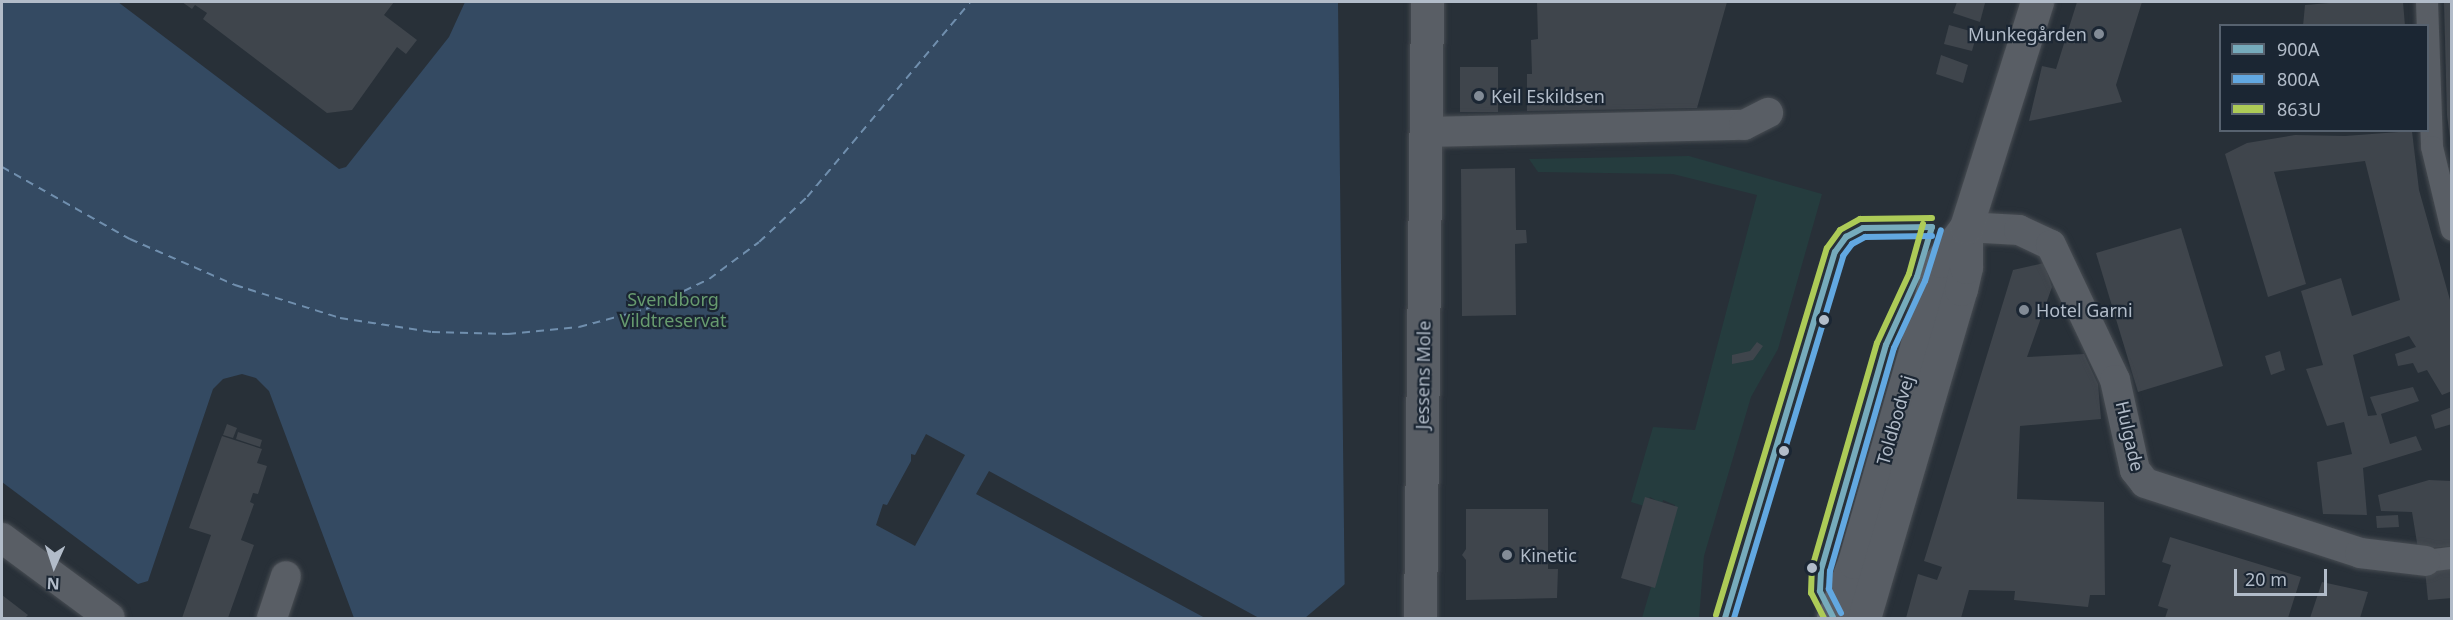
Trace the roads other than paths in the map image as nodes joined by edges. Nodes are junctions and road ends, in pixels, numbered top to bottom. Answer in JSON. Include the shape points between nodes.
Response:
{"nodes":[{"id":1,"x":1427,"y":2,"type":"edge"},
{"id":2,"x":2037,"y":2,"type":"edge"},
{"id":3,"x":2427,"y":2,"type":"edge"},
{"id":4,"x":2428,"y":24,"type":"edge"},
{"id":5,"x":2429,"y":60,"type":"edge"},
{"id":6,"x":1768,"y":113,"type":"dead end"},
{"id":7,"x":1426,"y":132,"type":"junction"},
{"id":8,"x":1966,"y":227,"type":"junction"},
{"id":9,"x":2451,"y":230,"type":"edge"},
{"id":10,"x":2,"y":538,"type":"edge"},
{"id":11,"x":2439,"y":559,"type":"edge"},
{"id":12,"x":286,"y":576,"type":"dead end"},
{"id":13,"x":109,"y":618,"type":"edge"},
{"id":14,"x":272,"y":618,"type":"edge"},
{"id":15,"x":1420,"y":618,"type":"edge"},
{"id":16,"x":1833,"y":618,"type":"edge"},
{"id":17,"x":1864,"y":618,"type":"edge"}],
"edges":[{"from":1,"to":7,"type":"street","name":"Jessens Mole"},
{"from":2,"to":8,"type":"street","name":"Toldbodvej"},
{"from":3,"to":4,"type":"street"},
{"from":5,"to":9,"type":"street","via":[[2432,147]]},
{"from":6,"to":7,"type":"street","via":[[1744,125]]},
{"from":7,"to":15,"type":"street","name":"Jessens Mole"},
{"from":8,"to":11,"type":"street","name":"Hulgade","via":[[2019,230],[2051,245],[2115,380],[2135,470],[2145,483],[2360,553]]},
{"from":8,"to":16,"type":"street","name":"Toldbodvej","via":[[1941,261],[1854,562]]},
{"from":8,"to":17,"type":"street","name":"Toldbodvej","via":[[1966,267]]},
{"from":10,"to":13,"type":"street"},
{"from":12,"to":14,"type":"street"}]}
